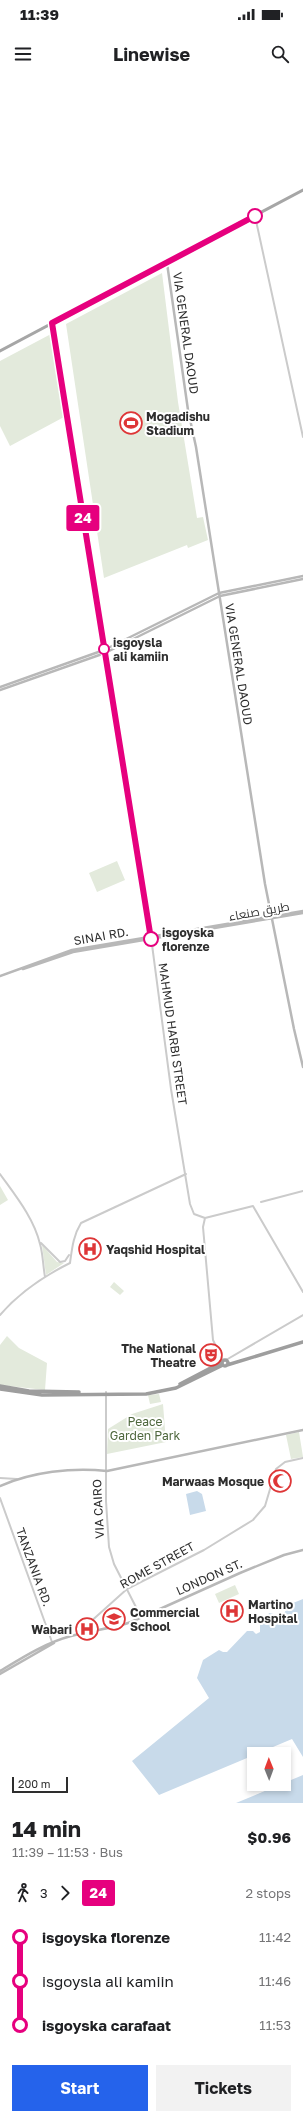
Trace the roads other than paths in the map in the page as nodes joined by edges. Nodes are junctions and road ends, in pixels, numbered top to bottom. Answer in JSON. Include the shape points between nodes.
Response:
{"nodes":[{"id":1,"x":303,"y":190,"type":"edge"},
{"id":2,"x":255,"y":216,"type":"junction"},
{"id":3,"x":167,"y":262,"type":"junction"},
{"id":4,"x":52,"y":323,"type":"junction"},
{"id":5,"x":0,"y":351,"type":"edge"},
{"id":6,"x":303,"y":437,"type":"edge"},
{"id":7,"x":303,"y":577,"type":"edge"},
{"id":8,"x":220,"y":595,"type":"junction"},
{"id":9,"x":105,"y":651,"type":"junction"},
{"id":10,"x":0,"y":688,"type":"edge"},
{"id":11,"x":303,"y":912,"type":"edge"},
{"id":12,"x":271,"y":917,"type":"junction"},
{"id":13,"x":151,"y":938,"type":"junction"},
{"id":14,"x":124,"y":942,"type":"junction"},
{"id":15,"x":15,"y":971,"type":"junction"},
{"id":16,"x":0,"y":976,"type":"edge"},
{"id":17,"x":303,"y":1067,"type":"edge"},
{"id":18,"x":0,"y":1174,"type":"edge"},
{"id":19,"x":186,"y":1174,"type":"junction"},
{"id":20,"x":303,"y":1191,"type":"edge"},
{"id":21,"x":261,"y":1202,"type":"dead end"},
{"id":22,"x":205,"y":1218,"type":"junction"},
{"id":23,"x":40,"y":1242,"type":"junction"},
{"id":24,"x":69,"y":1254,"type":"junction"},
{"id":25,"x":45,"y":1277,"type":"junction"},
{"id":26,"x":303,"y":1292,"type":"edge"},
{"id":27,"x":303,"y":1315,"type":"edge"},
{"id":28,"x":0,"y":1316,"type":"edge"},
{"id":29,"x":303,"y":1342,"type":"edge"},
{"id":30,"x":224,"y":1363,"type":"junction"},
{"id":31,"x":0,"y":1388,"type":"edge"},
{"id":32,"x":106,"y":1393,"type":"junction"},
{"id":33,"x":303,"y":1430,"type":"edge"},
{"id":34,"x":303,"y":1458,"type":"edge"},
{"id":35,"x":106,"y":1471,"type":"junction"},
{"id":36,"x":0,"y":1478,"type":"edge"},
{"id":37,"x":17,"y":1479,"type":"junction"},
{"id":38,"x":0,"y":1486,"type":"edge"},
{"id":39,"x":0,"y":1500,"type":"edge"},
{"id":40,"x":303,"y":1550,"type":"edge"},
{"id":41,"x":127,"y":1589,"type":"junction"},
{"id":42,"x":141,"y":1618,"type":"junction"},
{"id":43,"x":77,"y":1634,"type":"junction"},
{"id":44,"x":52,"y":1642,"type":"junction"},
{"id":45,"x":0,"y":1673,"type":"edge"}],
"edges":[{"from":1,"to":2,"type":"main road"},
{"from":2,"to":3,"type":"main road"},
{"from":2,"to":6,"type":"street"},
{"from":3,"to":4,"type":"main road"},
{"from":3,"to":8,"type":"main road","name":"VIA GENERAL DAOUD","via":[[188,410]]},
{"from":4,"to":5,"type":"main road"},
{"from":4,"to":9,"type":"street","name":"MAHMUD HARBI STREET"},
{"from":7,"to":8,"type":"main road"},
{"from":8,"to":9,"type":"main road"},
{"from":8,"to":12,"type":"main road","name":"VIA GENERAL DAOUD"},
{"from":9,"to":10,"type":"main road"},
{"from":9,"to":13,"type":"street","name":"MAHMUD HARBI STREET"},
{"from":11,"to":12,"type":"main road","name":"طريق صنعاء"},
{"from":12,"to":13,"type":"main road","name":"طريق صنعاء"},
{"from":12,"to":17,"type":"main road","name":"VIA GENERAL DAOUD"},
{"from":13,"to":14,"type":"main road","name":"طريق صنعاء"},
{"from":13,"to":19,"type":"street","name":"MAHMUD HARBI STREET","via":[[171,1089]]},
{"from":14,"to":15,"type":"main road","name":"طريق صنعاء","via":[[53,958]]},
{"from":14,"to":15,"type":"main road","name":"SINAI RD.","via":[[67,952]]},
{"from":15,"to":16,"type":"main road"},
{"from":18,"to":23,"type":"street","via":[[30,1219]]},
{"from":19,"to":22,"type":"street","name":"MAHMUD HARBI STREET","via":[[194,1214]]},
{"from":19,"to":24,"type":"street","via":[[81,1223]]},
{"from":20,"to":21,"type":"street"},
{"from":22,"to":26,"type":"street","via":[[254,1206]]},
{"from":22,"to":30,"type":"street","via":[[203,1227],[213,1340]]},
{"from":23,"to":24,"type":"street","via":[[60,1262]]},
{"from":23,"to":25,"type":"street"},
{"from":24,"to":25,"type":"street","via":[[70,1262]]},
{"from":25,"to":28,"type":"street","via":[[10,1304]]},
{"from":27,"to":30,"type":"street"},
{"from":29,"to":30,"type":"highway"},
{"from":30,"to":32,"type":"highway","via":[[162,1391]]},
{"from":31,"to":32,"type":"highway","via":[[41,1393]]},
{"from":32,"to":35,"type":"street","name":"VIA CAIRO"},
{"from":33,"to":35,"type":"main road"},
{"from":34,"to":41,"type":"street","name":"ROME STREET","via":[[285,1462],[276,1469],[265,1506],[253,1520],[196,1554]]},
{"from":35,"to":37,"type":"main road","via":[[63,1471]]},
{"from":35,"to":41,"type":"street","name":"VIA CAIRO","via":[[109,1547],[114,1564]]},
{"from":36,"to":37,"type":"street"},
{"from":37,"to":38,"type":"main road"},
{"from":39,"to":44,"type":"street","name":"TANZANIA RD."},
{"from":40,"to":42,"type":"main road","name":"LONDON ST.","via":[[240,1573]]},
{"from":41,"to":42,"type":"street","name":"VIA CAIRO"},
{"from":41,"to":43,"type":"street","name":"ROME STREET"},
{"from":42,"to":43,"type":"main road","name":"LONDON ST.","via":[[114,1628]]},
{"from":43,"to":44,"type":"main road"},
{"from":43,"to":45,"type":"main road","via":[[46,1647]]},
{"from":44,"to":45,"type":"main road"}]}
